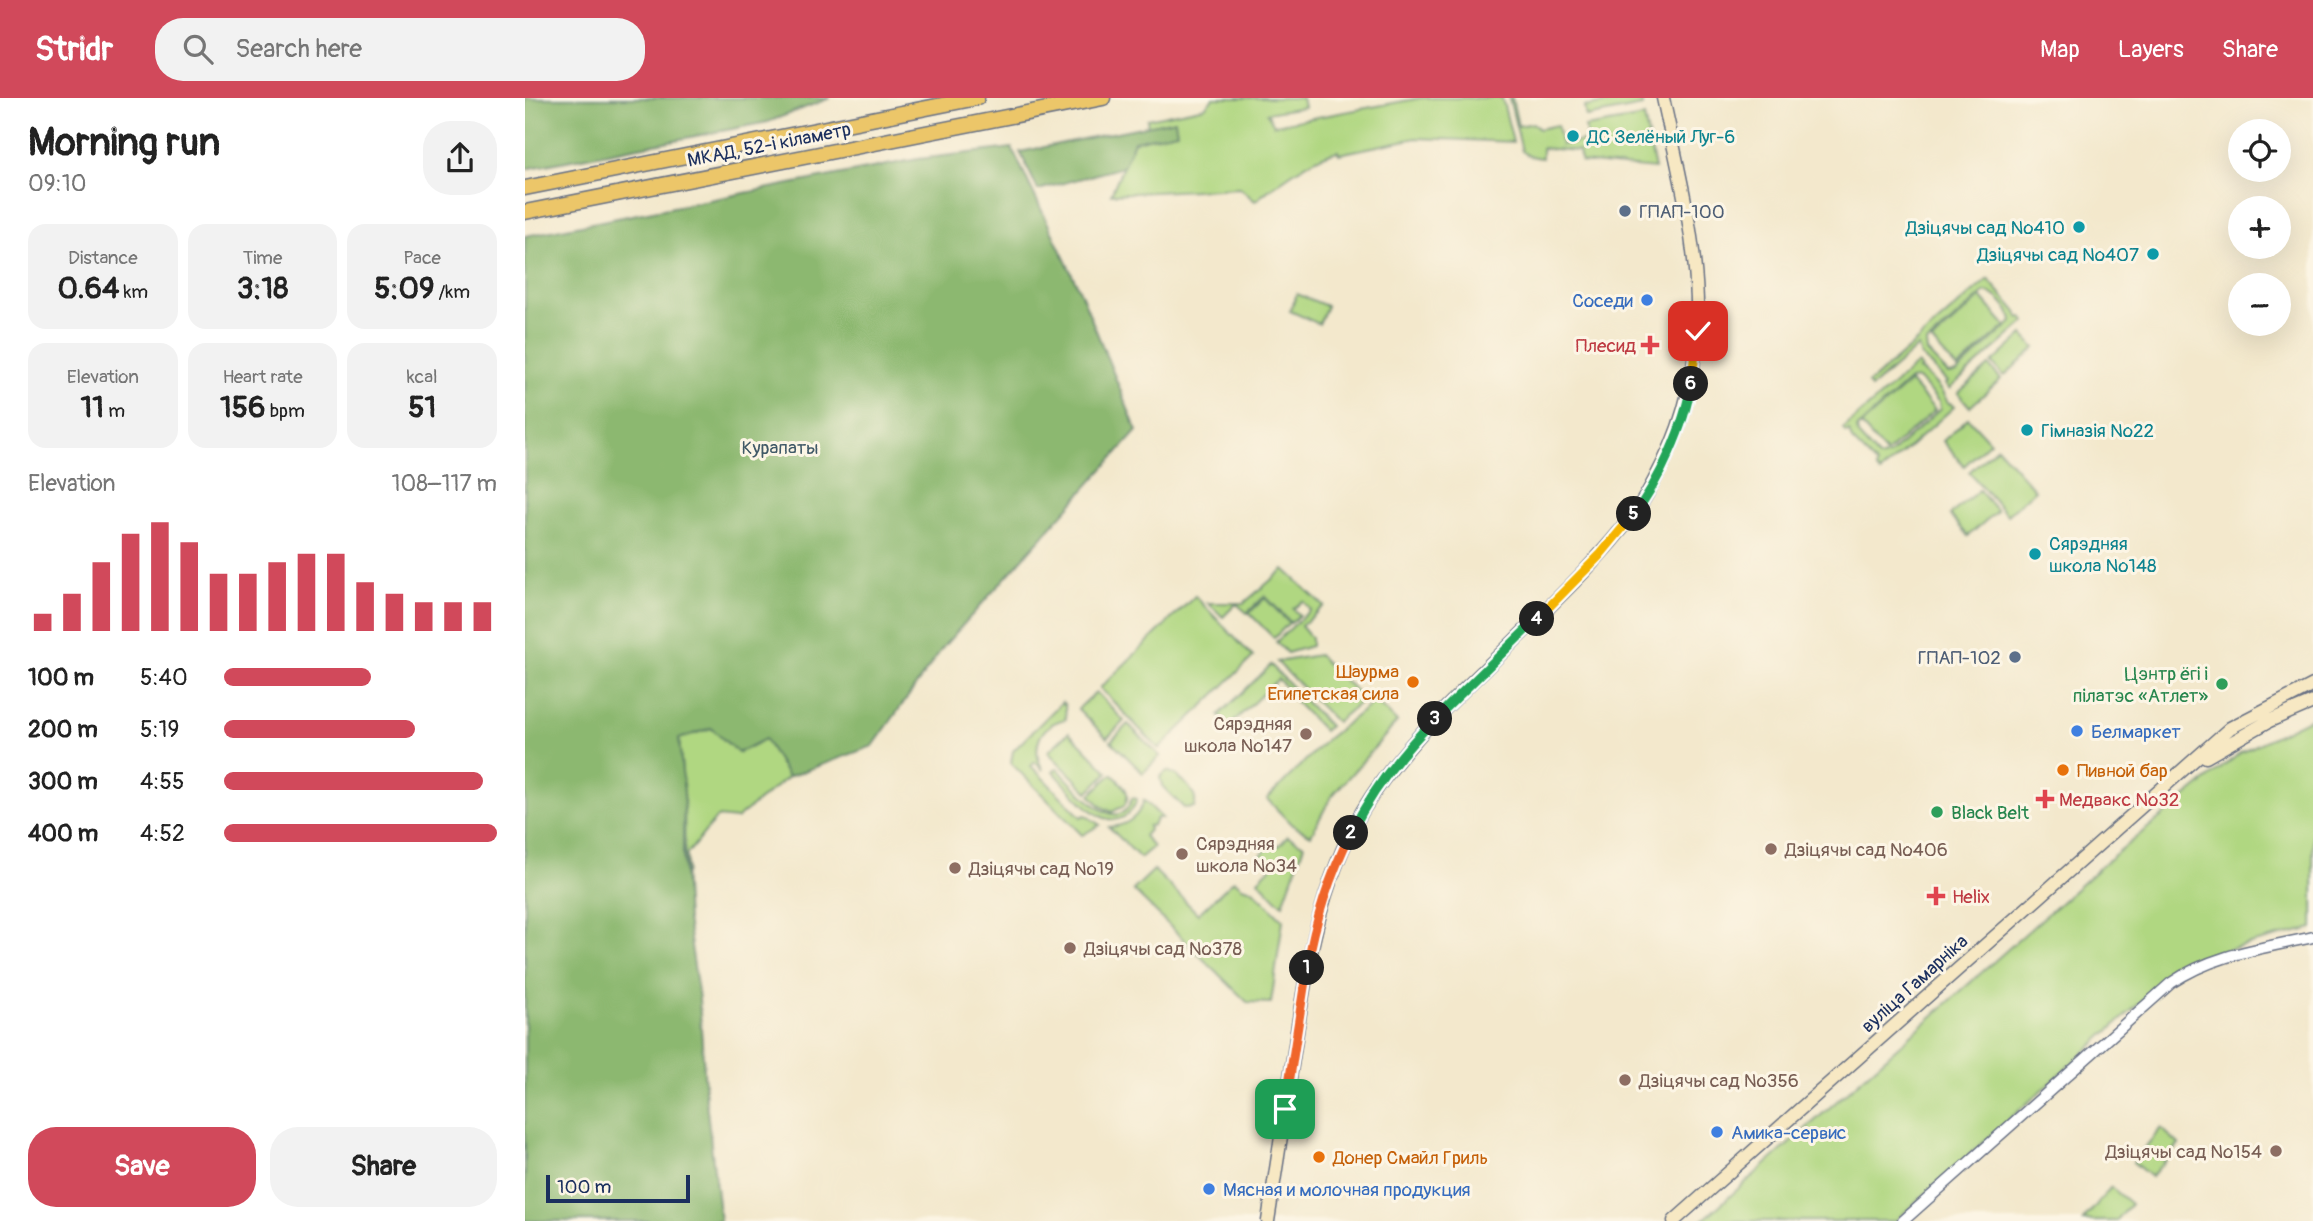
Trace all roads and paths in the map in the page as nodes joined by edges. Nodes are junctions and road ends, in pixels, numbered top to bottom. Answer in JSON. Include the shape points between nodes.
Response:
{"nodes":[{"id":1,"x":977,"y":98,"type":"edge"},
{"id":2,"x":1103,"y":98,"type":"edge"},
{"id":3,"x":1663,"y":98,"type":"edge"},
{"id":4,"x":525,"y":188,"type":"edge"},
{"id":5,"x":525,"y":212,"type":"edge"},
{"id":6,"x":2313,"y":685,"type":"edge"},
{"id":7,"x":2313,"y":702,"type":"edge"},
{"id":8,"x":2178,"y":773,"type":"junction"},
{"id":9,"x":2313,"y":937,"type":"edge"},
{"id":10,"x":1268,"y":1221,"type":"edge"},
{"id":11,"x":1674,"y":1221,"type":"edge"},
{"id":12,"x":1903,"y":1221,"type":"edge"}],
"edges":[{"from":1,"to":4,"type":"highway","name":"МКАД, 52-і кіламетр"},
{"from":2,"to":5,"type":"highway","name":"МКАД, 52-і кіламетр"},
{"from":3,"to":10,"type":"main road","via":[[1695,250],[1699,294],[1687,405],[1638,509],[1574,581],[1419,734],[1361,813],[1331,878],[1310,947]]},
{"from":6,"to":8,"type":"main road","name":"вуліца Гамарніка","via":[[2230,728]]},
{"from":7,"to":8,"type":"main road","name":"вуліца Гамарніка","via":[[2269,721]]},
{"from":8,"to":11,"type":"main road","name":"вуліца Гамарніка"},
{"from":9,"to":12,"type":"street","via":[[2217,960],[2182,975]]}]}
